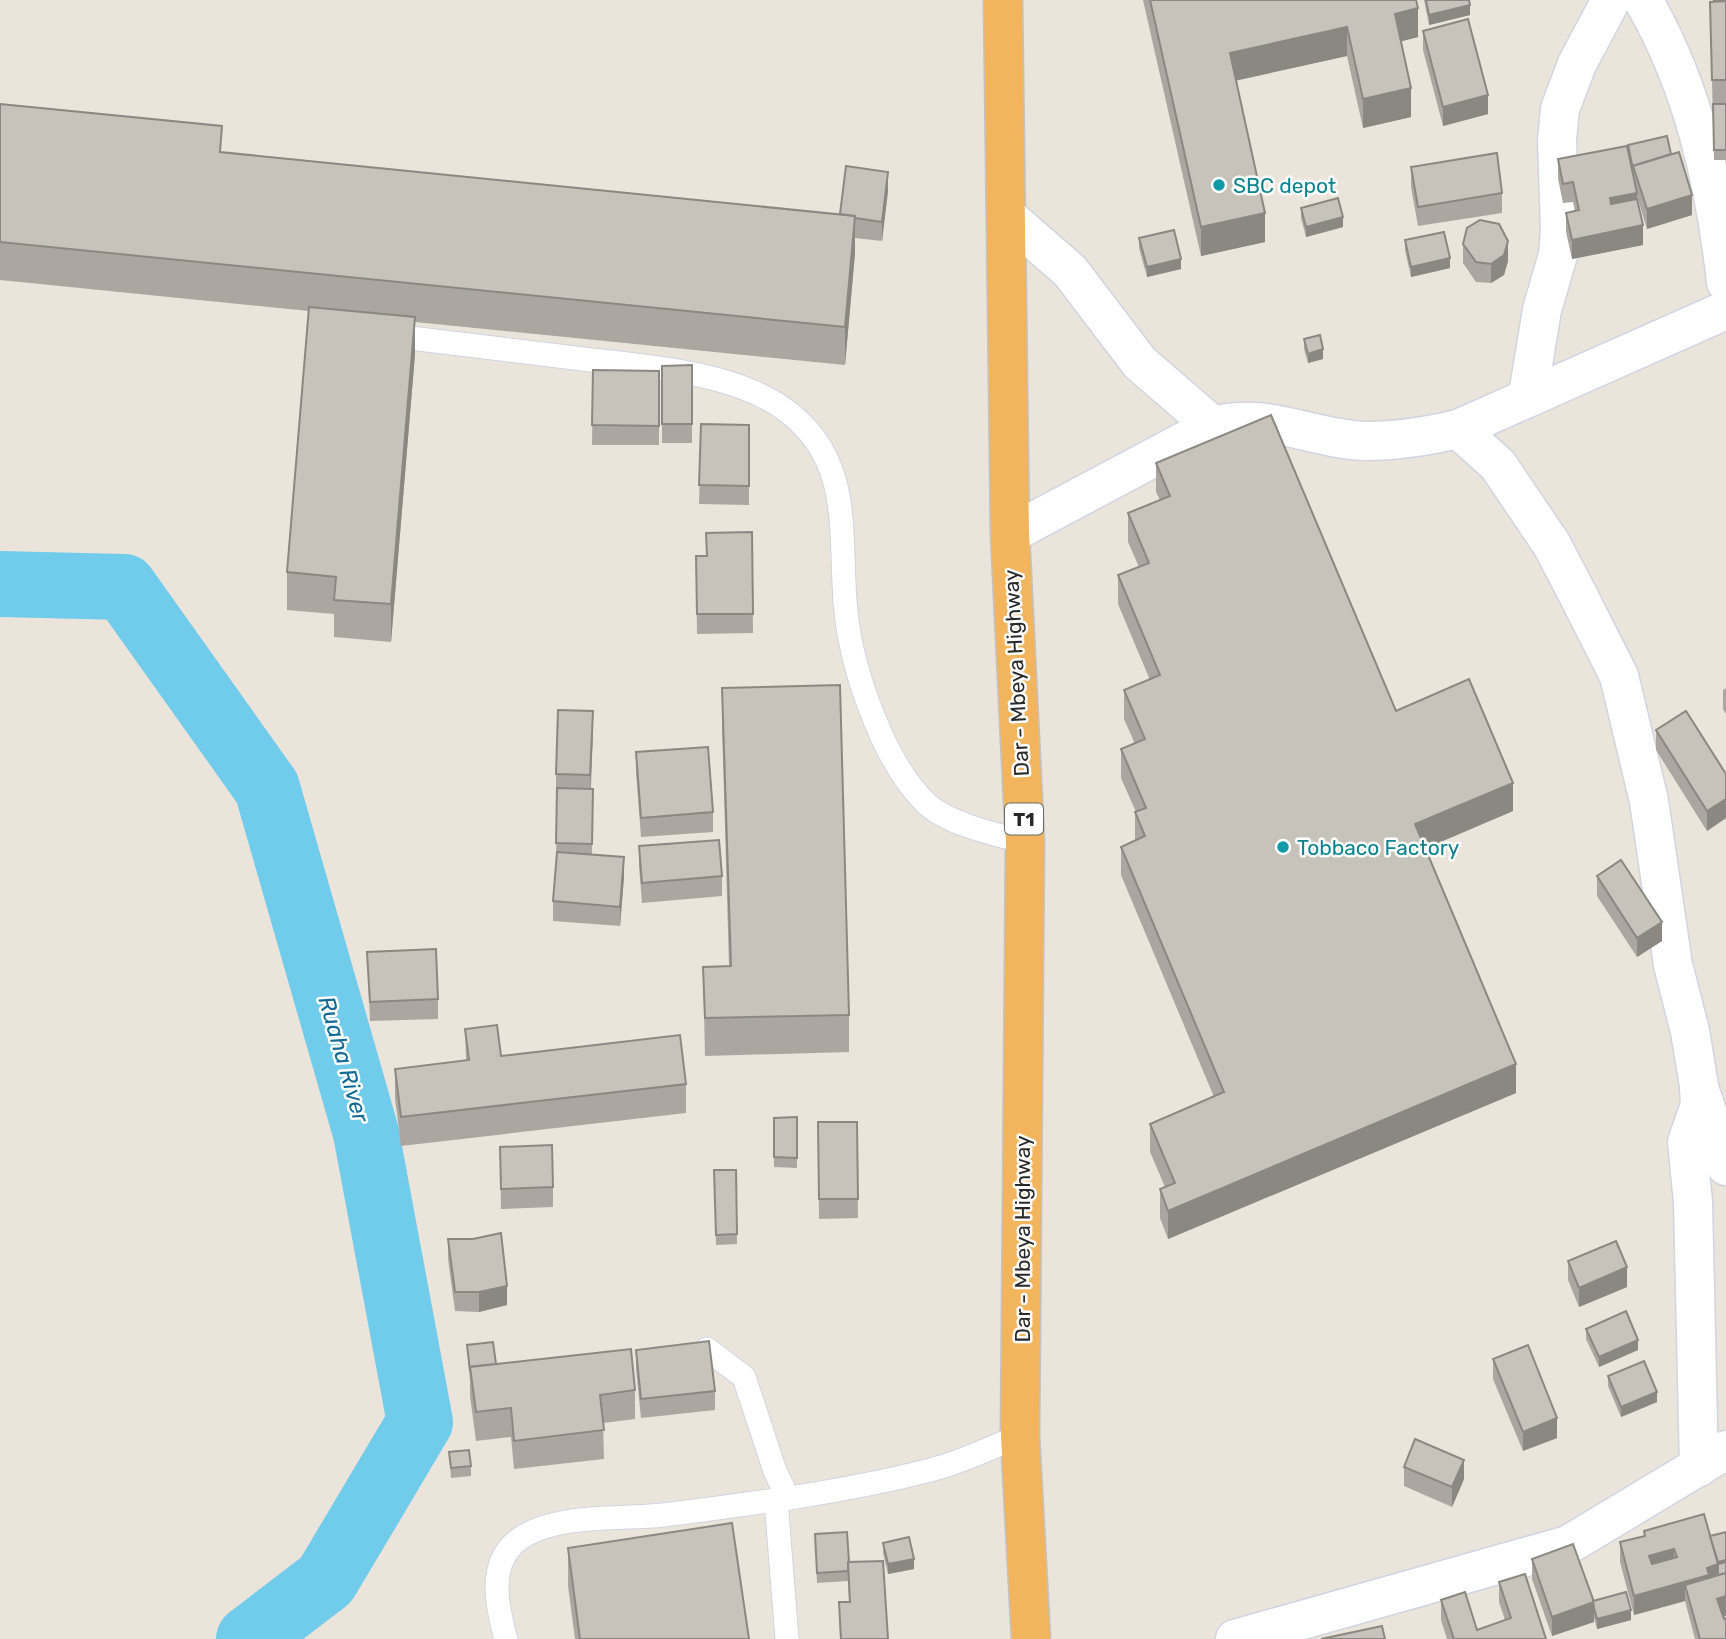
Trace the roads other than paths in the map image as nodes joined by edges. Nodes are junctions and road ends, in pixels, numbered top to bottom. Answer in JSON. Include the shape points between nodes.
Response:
{"nodes":[{"id":1,"x":1003,"y":0,"type":"edge"},
{"id":2,"x":1611,"y":0,"type":"edge"},
{"id":3,"x":1643,"y":0,"type":"edge"},
{"id":4,"x":1007,"y":216,"type":"junction"},
{"id":5,"x":1726,"y":282,"type":"edge"},
{"id":6,"x":1726,"y":310,"type":"edge"},
{"id":7,"x":358,"y":331,"type":"edge"},
{"id":8,"x":1528,"y":395,"type":"junction"},
{"id":9,"x":1213,"y":426,"type":"junction"},
{"id":10,"x":1458,"y":429,"type":"junction"},
{"id":11,"x":1010,"y":534,"type":"junction"},
{"id":12,"x":1025,"y":842,"type":"junction"},
{"id":13,"x":1699,"y":1086,"type":"junction"},
{"id":14,"x":1726,"y":1166,"type":"edge"},
{"id":15,"x":707,"y":1349,"type":"edge"},
{"id":16,"x":1020,"y":1436,"type":"junction"},
{"id":17,"x":1712,"y":1458,"type":"edge"},
{"id":18,"x":782,"y":1499,"type":"junction"},
{"id":19,"x":506,"y":1639,"type":"edge"},
{"id":20,"x":788,"y":1639,"type":"edge"},
{"id":21,"x":1031,"y":1639,"type":"edge"},
{"id":22,"x":1234,"y":1639,"type":"edge"}],
"edges":[{"from":1,"to":4,"type":"highway","name":"Dar - Mbeya Highway","number":"T1"},
{"from":2,"to":8,"type":"street","via":[[1577,64],[1560,109],[1558,255],[1542,310]]},
{"from":3,"to":5,"type":"street","via":[[1679,72],[1700,140],[1718,213]]},
{"from":4,"to":9,"type":"street","via":[[1070,271],[1140,363]]},
{"from":4,"to":11,"type":"highway","name":"Dar - Mbeya Highway","number":"T1"},
{"from":6,"to":8,"type":"street"},
{"from":7,"to":12,"type":"lane","via":[[713,379],[761,395],[786,410],[813,437],[835,475],[845,534],[846,613],[864,689],[891,758],[928,806],[980,831]]},
{"from":8,"to":10,"type":"street"},
{"from":9,"to":10,"type":"street","via":[[1265,420],[1366,441],[1427,437]]},
{"from":9,"to":11,"type":"street"},
{"from":10,"to":13,"type":"street","via":[[1498,465],[1552,545],[1619,676],[1649,801],[1673,965]]},
{"from":11,"to":12,"type":"highway","name":"Dar - Mbeya Highway","number":"T1"},
{"from":12,"to":16,"type":"highway","name":"Dar - Mbeya Highway","number":"T1"},
{"from":13,"to":14,"type":"street"},
{"from":13,"to":17,"type":"street","via":[[1700,1105],[1687,1142]]},
{"from":15,"to":18,"type":"lane","via":[[744,1377]]},
{"from":16,"to":18,"type":"lane","via":[[942,1466]]},
{"from":16,"to":21,"type":"highway","name":"Dar - Mbeya Highway","number":"T1"},
{"from":17,"to":22,"type":"street","via":[[1568,1545]]},
{"from":18,"to":19,"type":"lane","via":[[539,1528],[503,1556],[496,1585]]},
{"from":18,"to":20,"type":"lane"}]}
